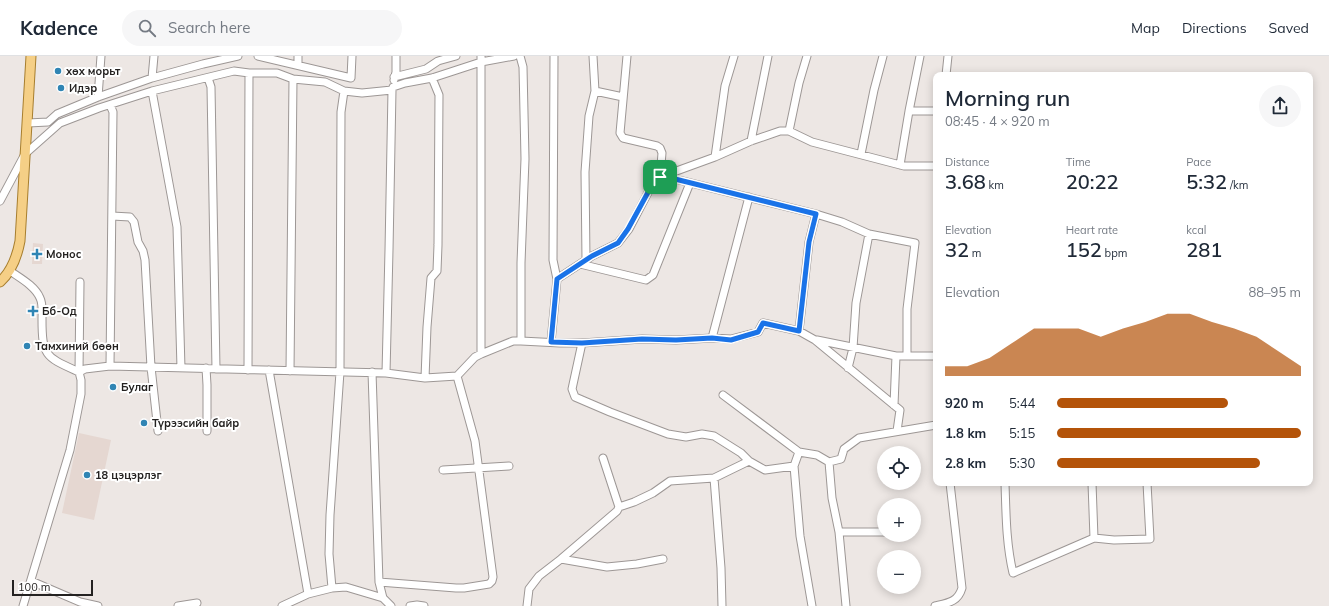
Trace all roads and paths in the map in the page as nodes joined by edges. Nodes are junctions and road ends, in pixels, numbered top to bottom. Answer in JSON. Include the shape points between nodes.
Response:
{"nodes":[{"id":1,"x":31,"y":56,"type":"edge"},
{"id":2,"x":101,"y":56,"type":"edge"},
{"id":3,"x":154,"y":56,"type":"edge"},
{"id":4,"x":238,"y":56,"type":"edge"},
{"id":5,"x":258,"y":56,"type":"edge"},
{"id":6,"x":298,"y":56,"type":"edge"},
{"id":7,"x":352,"y":56,"type":"edge"},
{"id":8,"x":396,"y":56,"type":"edge"},
{"id":9,"x":456,"y":56,"type":"edge"},
{"id":10,"x":514,"y":56,"type":"edge"},
{"id":11,"x":520,"y":56,"type":"edge"},
{"id":12,"x":554,"y":56,"type":"edge"},
{"id":13,"x":593,"y":56,"type":"edge"},
{"id":14,"x":627,"y":56,"type":"edge"},
{"id":15,"x":734,"y":56,"type":"edge"},
{"id":16,"x":768,"y":56,"type":"edge"},
{"id":17,"x":807,"y":56,"type":"edge"},
{"id":18,"x":883,"y":56,"type":"edge"},
{"id":19,"x":920,"y":56,"type":"edge"},
{"id":20,"x":948,"y":56,"type":"edge"},
{"id":21,"x":438,"y":58,"type":"edge"},
{"id":22,"x":481,"y":59,"type":"edge"},
{"id":23,"x":203,"y":60,"type":"edge"},
{"id":24,"x":214,"y":61,"type":"junction"},
{"id":25,"x":298,"y":65,"type":"junction"},
{"id":26,"x":946,"y":72,"type":"edge"},
{"id":27,"x":249,"y":73,"type":"junction"},
{"id":28,"x":217,"y":75,"type":"junction"},
{"id":29,"x":394,"y":77,"type":"junction"},
{"id":30,"x":152,"y":78,"type":"junction"},
{"id":31,"x":208,"y":78,"type":"junction"},
{"id":32,"x":432,"y":78,"type":"junction"},
{"id":33,"x":293,"y":79,"type":"junction"},
{"id":34,"x":392,"y":89,"type":"junction"},
{"id":35,"x":152,"y":91,"type":"junction"},
{"id":36,"x":344,"y":91,"type":"junction"},
{"id":37,"x":595,"y":91,"type":"junction"},
{"id":38,"x":98,"y":97,"type":"junction"},
{"id":39,"x":623,"y":97,"type":"junction"},
{"id":40,"x":110,"y":105,"type":"junction"},
{"id":41,"x":933,"y":110,"type":"edge"},
{"id":42,"x":909,"y":111,"type":"junction"},
{"id":43,"x":28,"y":124,"type":"junction"},
{"id":44,"x":789,"y":131,"type":"junction"},
{"id":45,"x":751,"y":141,"type":"junction"},
{"id":46,"x":25,"y":154,"type":"junction"},
{"id":47,"x":861,"y":154,"type":"junction"},
{"id":48,"x":716,"y":157,"type":"junction"},
{"id":49,"x":900,"y":165,"type":"junction"},
{"id":50,"x":933,"y":166,"type":"edge"},
{"id":51,"x":660,"y":177,"type":"junction"},
{"id":52,"x":690,"y":183,"type":"junction"},
{"id":53,"x":750,"y":198,"type":"junction"},
{"id":54,"x":0,"y":201,"type":"edge"},
{"id":55,"x":816,"y":214,"type":"junction"},
{"id":56,"x":112,"y":216,"type":"junction"},
{"id":57,"x":869,"y":234,"type":"junction"},
{"id":58,"x":586,"y":260,"type":"junction"},
{"id":59,"x":580,"y":264,"type":"junction"},
{"id":60,"x":10,"y":271,"type":"junction"},
{"id":61,"x":557,"y":279,"type":"junction"},
{"id":62,"x":0,"y":282,"type":"edge"},
{"id":63,"x":80,"y":282,"type":"dead end"},
{"id":64,"x":799,"y":331,"type":"junction"},
{"id":65,"x":712,"y":338,"type":"junction"},
{"id":66,"x":815,"y":340,"type":"junction"},
{"id":67,"x":522,"y":341,"type":"junction"},
{"id":68,"x":551,"y":342,"type":"junction"},
{"id":69,"x":582,"y":343,"type":"junction"},
{"id":70,"x":852,"y":348,"type":"junction"},
{"id":71,"x":481,"y":354,"type":"junction"},
{"id":72,"x":896,"y":356,"type":"junction"},
{"id":73,"x":907,"y":356,"type":"junction"},
{"id":74,"x":933,"y":356,"type":"edge"},
{"id":75,"x":110,"y":366,"type":"junction"},
{"id":76,"x":151,"y":367,"type":"junction"},
{"id":77,"x":181,"y":368,"type":"junction"},
{"id":78,"x":206,"y":368,"type":"junction"},
{"id":79,"x":848,"y":368,"type":"junction"},
{"id":80,"x":216,"y":369,"type":"junction"},
{"id":81,"x":248,"y":370,"type":"junction"},
{"id":82,"x":269,"y":370,"type":"junction"},
{"id":83,"x":290,"y":370,"type":"junction"},
{"id":84,"x":79,"y":372,"type":"junction"},
{"id":85,"x":340,"y":372,"type":"junction"},
{"id":86,"x":372,"y":372,"type":"junction"},
{"id":87,"x":386,"y":373,"type":"junction"},
{"id":88,"x":457,"y":376,"type":"junction"},
{"id":89,"x":425,"y":378,"type":"junction"},
{"id":90,"x":723,"y":395,"type":"dead end"},
{"id":91,"x":894,"y":405,"type":"junction"},
{"id":92,"x":933,"y":425,"type":"edge"},
{"id":93,"x":158,"y":431,"type":"dead end"},
{"id":94,"x":207,"y":431,"type":"dead end"},
{"id":95,"x":898,"y":431,"type":"junction"},
{"id":96,"x":799,"y":452,"type":"junction"},
{"id":97,"x":603,"y":458,"type":"dead end"},
{"id":98,"x":749,"y":461,"type":"junction"},
{"id":99,"x":829,"y":462,"type":"junction"},
{"id":100,"x":509,"y":466,"type":"dead end"},
{"id":101,"x":794,"y":466,"type":"junction"},
{"id":102,"x":479,"y":468,"type":"junction"},
{"id":103,"x":443,"y":470,"type":"dead end"},
{"id":104,"x":714,"y":478,"type":"junction"},
{"id":105,"x":950,"y":486,"type":"edge"},
{"id":106,"x":1005,"y":486,"type":"edge"},
{"id":107,"x":1092,"y":486,"type":"edge"},
{"id":108,"x":1147,"y":486,"type":"edge"},
{"id":109,"x":619,"y":507,"type":"junction"},
{"id":110,"x":839,"y":532,"type":"junction"},
{"id":111,"x":877,"y":532,"type":"edge"},
{"id":112,"x":1094,"y":538,"type":"junction"},
{"id":113,"x":561,"y":559,"type":"junction"},
{"id":114,"x":663,"y":559,"type":"dead end"},
{"id":115,"x":31,"y":581,"type":"junction"},
{"id":116,"x":379,"y":582,"type":"junction"},
{"id":117,"x":332,"y":588,"type":"junction"},
{"id":118,"x":308,"y":594,"type":"junction"},
{"id":119,"x":383,"y":598,"type":"junction"},
{"id":120,"x":197,"y":603,"type":"dead end"},
{"id":121,"x":23,"y":606,"type":"edge"},
{"id":122,"x":98,"y":606,"type":"edge"},
{"id":123,"x":178,"y":606,"type":"edge"},
{"id":124,"x":282,"y":606,"type":"edge"},
{"id":125,"x":391,"y":606,"type":"edge"},
{"id":126,"x":410,"y":606,"type":"edge"},
{"id":127,"x":424,"y":606,"type":"edge"},
{"id":128,"x":527,"y":606,"type":"edge"},
{"id":129,"x":722,"y":606,"type":"edge"},
{"id":130,"x":812,"y":606,"type":"edge"},
{"id":131,"x":846,"y":606,"type":"edge"},
{"id":132,"x":935,"y":606,"type":"edge"}],
"edges":[{"from":1,"to":43,"type":"main road"},
{"from":2,"to":38,"type":"street"},
{"from":3,"to":30,"type":"street"},
{"from":4,"to":24,"type":"street"},
{"from":5,"to":25,"type":"street"},
{"from":6,"to":25,"type":"street"},
{"from":7,"to":25,"type":"street","via":[[351,78]]},
{"from":8,"to":29,"type":"street"},
{"from":9,"to":21,"type":"street"},
{"from":10,"to":22,"type":"street"},
{"from":11,"to":67,"type":"street","via":[[523,67],[525,159],[521,263]]},
{"from":12,"to":61,"type":"street","via":[[553,260]]},
{"from":13,"to":37,"type":"street"},
{"from":14,"to":39,"type":"street"},
{"from":15,"to":48,"type":"street","via":[[725,86]]},
{"from":16,"to":45,"type":"street"},
{"from":17,"to":44,"type":"street"},
{"from":18,"to":47,"type":"street"},
{"from":19,"to":42,"type":"street"},
{"from":20,"to":26,"type":"street"},
{"from":21,"to":29,"type":"street","via":[[426,69]]},
{"from":22,"to":32,"type":"street"},
{"from":22,"to":71,"type":"street"},
{"from":23,"to":24,"type":"street"},
{"from":23,"to":30,"type":"street"},
{"from":24,"to":28,"type":"street"},
{"from":27,"to":28,"type":"street","via":[[234,71]]},
{"from":27,"to":33,"type":"street","via":[[277,72]]},
{"from":27,"to":81,"type":"street"},
{"from":28,"to":31,"type":"street"},
{"from":29,"to":34,"type":"street"},
{"from":30,"to":38,"type":"street"},
{"from":31,"to":35,"type":"street"},
{"from":31,"to":80,"type":"street","via":[[211,86]]},
{"from":32,"to":34,"type":"street","via":[[405,83]]},
{"from":32,"to":89,"type":"street","via":[[439,95],[438,245],[437,271],[431,278],[426,327]]},
{"from":33,"to":36,"type":"street","via":[[325,82]]},
{"from":33,"to":83,"type":"street"},
{"from":34,"to":36,"type":"street","via":[[362,93]]},
{"from":34,"to":87,"type":"street"},
{"from":35,"to":40,"type":"street"},
{"from":35,"to":77,"type":"street","via":[[177,227]]},
{"from":36,"to":85,"type":"street","via":[[341,120]]},
{"from":37,"to":39,"type":"street"},
{"from":37,"to":58,"type":"street","via":[[589,116],[585,172]]},
{"from":38,"to":43,"type":"street","via":[[57,114],[48,122]]},
{"from":39,"to":51,"type":"street","via":[[620,133],[623,138],[660,148]]},
{"from":40,"to":46,"type":"street","via":[[60,123]]},
{"from":40,"to":56,"type":"street","via":[[113,112]]},
{"from":41,"to":42,"type":"street"},
{"from":42,"to":49,"type":"street"},
{"from":43,"to":46,"type":"main road"},
{"from":44,"to":45,"type":"street","via":[[780,131]]},
{"from":44,"to":47,"type":"street","via":[[812,142]]},
{"from":45,"to":48,"type":"street"},
{"from":46,"to":54,"type":"street"},
{"from":46,"to":60,"type":"main road","via":[[20,242]]},
{"from":47,"to":49,"type":"street"},
{"from":48,"to":51,"type":"street"},
{"from":49,"to":50,"type":"street"},
{"from":51,"to":52,"type":"street"},
{"from":51,"to":58,"type":"street","via":[[652,185],[618,243]]},
{"from":52,"to":53,"type":"street"},
{"from":52,"to":59,"type":"street","via":[[653,274],[646,280]]},
{"from":53,"to":55,"type":"street"},
{"from":53,"to":65,"type":"street"},
{"from":55,"to":57,"type":"street"},
{"from":55,"to":64,"type":"street","via":[[809,242]]},
{"from":56,"to":75,"type":"street"},
{"from":56,"to":76,"type":"street","via":[[130,217],[143,250]]},
{"from":57,"to":70,"type":"street","via":[[856,303]]},
{"from":57,"to":73,"type":"street","via":[[915,243],[907,309]]},
{"from":58,"to":59,"type":"street"},
{"from":59,"to":61,"type":"street"},
{"from":60,"to":62,"type":"main road"},
{"from":60,"to":84,"type":"street","via":[[31,287],[41,299],[42,339],[49,356]]},
{"from":61,"to":68,"type":"street"},
{"from":63,"to":84,"type":"street"},
{"from":64,"to":65,"type":"street","via":[[763,323],[758,332],[731,340]]},
{"from":64,"to":66,"type":"street"},
{"from":65,"to":69,"type":"street"},
{"from":66,"to":70,"type":"street"},
{"from":66,"to":79,"type":"street"},
{"from":67,"to":68,"type":"street"},
{"from":67,"to":71,"type":"street","via":[[513,341]]},
{"from":68,"to":69,"type":"street"},
{"from":69,"to":98,"type":"street","via":[[572,389],[575,397],[668,434],[686,437],[702,434],[714,436]]},
{"from":70,"to":72,"type":"street"},
{"from":70,"to":79,"type":"street"},
{"from":71,"to":88,"type":"street"},
{"from":72,"to":73,"type":"street"},
{"from":72,"to":91,"type":"street"},
{"from":73,"to":74,"type":"street"},
{"from":75,"to":76,"type":"street"},
{"from":75,"to":84,"type":"street"},
{"from":76,"to":77,"type":"street"},
{"from":76,"to":93,"type":"street"},
{"from":77,"to":78,"type":"street"},
{"from":78,"to":80,"type":"street"},
{"from":78,"to":94,"type":"street"},
{"from":79,"to":91,"type":"street"},
{"from":80,"to":81,"type":"street"},
{"from":81,"to":82,"type":"street"},
{"from":82,"to":83,"type":"street"},
{"from":82,"to":118,"type":"street"},
{"from":83,"to":85,"type":"street"},
{"from":84,"to":115,"type":"street","via":[[82,380],[81,394],[70,450]]},
{"from":85,"to":86,"type":"street"},
{"from":85,"to":117,"type":"street","via":[[330,523]]},
{"from":86,"to":87,"type":"street"},
{"from":86,"to":116,"type":"street"},
{"from":87,"to":89,"type":"street"},
{"from":88,"to":89,"type":"street"},
{"from":88,"to":102,"type":"street","via":[[471,424]]},
{"from":90,"to":96,"type":"street"},
{"from":91,"to":95,"type":"street","via":[[900,410]]},
{"from":92,"to":95,"type":"street"},
{"from":95,"to":99,"type":"street","via":[[859,438],[844,449],[841,459]]},
{"from":96,"to":99,"type":"street","via":[[817,455]]},
{"from":96,"to":101,"type":"street"},
{"from":97,"to":109,"type":"street"},
{"from":98,"to":101,"type":"street","via":[[765,470]]},
{"from":98,"to":104,"type":"street"},
{"from":99,"to":110,"type":"street","via":[[832,498]]},
{"from":100,"to":102,"type":"street"},
{"from":101,"to":130,"type":"street","via":[[800,536]]},
{"from":102,"to":103,"type":"street"},
{"from":102,"to":116,"type":"street","via":[[492,581],[489,584],[460,588]]},
{"from":104,"to":109,"type":"street","via":[[670,481],[653,493]]},
{"from":104,"to":129,"type":"street"},
{"from":105,"to":132,"type":"street","via":[[962,588],[960,595],[954,600]]},
{"from":106,"to":112,"type":"street","via":[[1009,558],[1013,573]]},
{"from":107,"to":112,"type":"street"},
{"from":108,"to":112,"type":"street","via":[[1150,539]]},
{"from":109,"to":113,"type":"street"},
{"from":110,"to":111,"type":"street"},
{"from":110,"to":131,"type":"street"},
{"from":113,"to":114,"type":"street","via":[[607,567]]},
{"from":113,"to":128,"type":"street","via":[[539,576],[529,589]]},
{"from":115,"to":121,"type":"street"},
{"from":115,"to":122,"type":"street","via":[[80,602]]},
{"from":116,"to":119,"type":"street"},
{"from":117,"to":118,"type":"street"},
{"from":117,"to":119,"type":"street","via":[[346,587]]},
{"from":118,"to":124,"type":"street"},
{"from":119,"to":125,"type":"street"},
{"from":120,"to":123,"type":"street"},
{"from":126,"to":127,"type":"street"}]}
